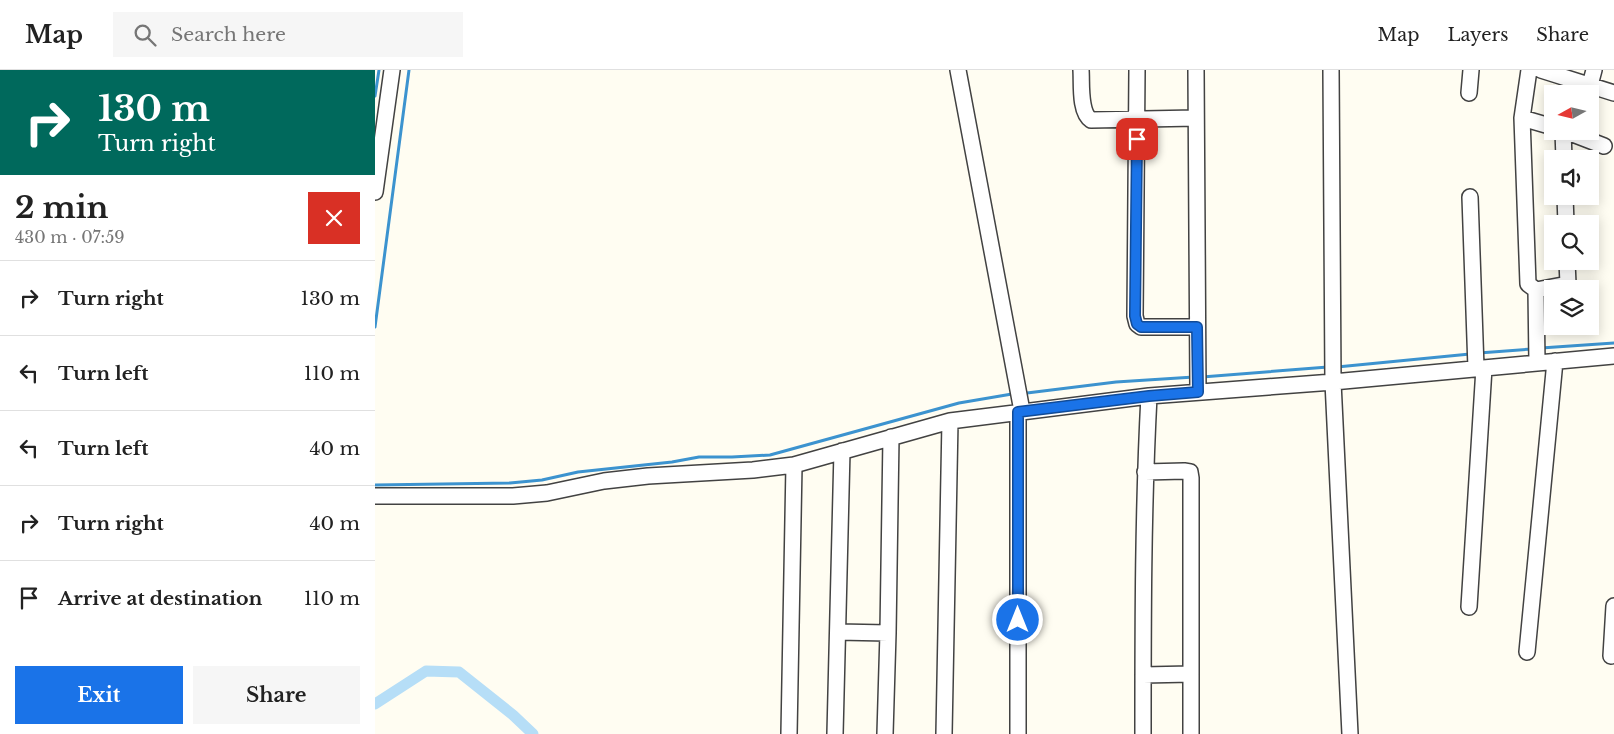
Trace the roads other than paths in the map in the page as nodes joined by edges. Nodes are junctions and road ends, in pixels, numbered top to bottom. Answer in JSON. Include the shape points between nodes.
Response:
{"nodes":[{"id":1,"x":392,"y":70,"type":"edge"},
{"id":2,"x":958,"y":70,"type":"edge"},
{"id":3,"x":1081,"y":70,"type":"edge"},
{"id":4,"x":1137,"y":70,"type":"edge"},
{"id":5,"x":1196,"y":70,"type":"edge"},
{"id":6,"x":1331,"y":70,"type":"edge"},
{"id":7,"x":1471,"y":70,"type":"edge"},
{"id":8,"x":1529,"y":70,"type":"edge"},
{"id":9,"x":1541,"y":70,"type":"edge"},
{"id":10,"x":1594,"y":70,"type":"edge"},
{"id":11,"x":1587,"y":85,"type":"edge"},
{"id":12,"x":1590,"y":85,"type":"edge"},
{"id":13,"x":1599,"y":89,"type":"edge"},
{"id":14,"x":1469,"y":93,"type":"dead end"},
{"id":15,"x":1614,"y":93,"type":"edge"},
{"id":16,"x":1195,"y":118,"type":"junction"},
{"id":17,"x":1522,"y":118,"type":"junction"},
{"id":18,"x":1137,"y":119,"type":"junction"},
{"id":19,"x":1544,"y":124,"type":"edge"},
{"id":20,"x":1588,"y":140,"type":"edge"},
{"id":21,"x":1604,"y":146,"type":"dead end"},
{"id":22,"x":375,"y":192,"type":"edge"},
{"id":23,"x":1470,"y":197,"type":"dead end"},
{"id":24,"x":1567,"y":270,"type":"edge"},
{"id":25,"x":1536,"y":290,"type":"junction"},
{"id":26,"x":1197,"y":327,"type":"junction"},
{"id":27,"x":1537,"y":353,"type":"junction"},
{"id":28,"x":1614,"y":356,"type":"edge"},
{"id":29,"x":1555,"y":362,"type":"junction"},
{"id":30,"x":1479,"y":366,"type":"junction"},
{"id":31,"x":1333,"y":379,"type":"junction"},
{"id":32,"x":1197,"y":383,"type":"junction"},
{"id":33,"x":1149,"y":396,"type":"junction"},
{"id":34,"x":1020,"y":412,"type":"junction"},
{"id":35,"x":950,"y":421,"type":"junction"},
{"id":36,"x":891,"y":437,"type":"junction"},
{"id":37,"x":842,"y":450,"type":"junction"},
{"id":38,"x":794,"y":464,"type":"junction"},
{"id":39,"x":1145,"y":472,"type":"junction"},
{"id":40,"x":375,"y":496,"type":"edge"},
{"id":41,"x":1614,"y":606,"type":"edge"},
{"id":42,"x":1469,"y":607,"type":"dead end"},
{"id":43,"x":838,"y":632,"type":"junction"},
{"id":44,"x":888,"y":633,"type":"junction"},
{"id":45,"x":1527,"y":652,"type":"dead end"},
{"id":46,"x":1611,"y":656,"type":"dead end"},
{"id":47,"x":1191,"y":674,"type":"junction"},
{"id":48,"x":1143,"y":675,"type":"junction"},
{"id":49,"x":789,"y":734,"type":"edge"},
{"id":50,"x":835,"y":734,"type":"edge"},
{"id":51,"x":885,"y":734,"type":"edge"},
{"id":52,"x":944,"y":734,"type":"edge"},
{"id":53,"x":1017,"y":734,"type":"edge"},
{"id":54,"x":1143,"y":734,"type":"edge"},
{"id":55,"x":1191,"y":734,"type":"edge"},
{"id":56,"x":1350,"y":734,"type":"edge"}],
"edges":[{"from":1,"to":22,"type":"street"},
{"from":2,"to":34,"type":"street"},
{"from":3,"to":18,"type":"street","via":[[1083,109],[1087,117],[1091,120]]},
{"from":4,"to":18,"type":"street"},
{"from":5,"to":16,"type":"street"},
{"from":6,"to":31,"type":"street"},
{"from":7,"to":14,"type":"street"},
{"from":8,"to":17,"type":"street"},
{"from":9,"to":11,"type":"street"},
{"from":10,"to":12,"type":"street"},
{"from":13,"to":15,"type":"street"},
{"from":16,"to":18,"type":"street"},
{"from":16,"to":26,"type":"street"},
{"from":17,"to":19,"type":"street"},
{"from":17,"to":25,"type":"street","via":[[1528,284]]},
{"from":18,"to":26,"type":"street","via":[[1137,324],[1141,327]]},
{"from":20,"to":21,"type":"street"},
{"from":23,"to":30,"type":"street","via":[[1475,346]]},
{"from":24,"to":25,"type":"street","via":[[1568,284]]},
{"from":25,"to":27,"type":"street"},
{"from":26,"to":32,"type":"street"},
{"from":27,"to":29,"type":"street"},
{"from":27,"to":30,"type":"street"},
{"from":28,"to":29,"type":"street"},
{"from":29,"to":45,"type":"street"},
{"from":30,"to":31,"type":"street"},
{"from":30,"to":42,"type":"street"},
{"from":31,"to":32,"type":"street"},
{"from":31,"to":56,"type":"street"},
{"from":32,"to":33,"type":"street"},
{"from":33,"to":34,"type":"street"},
{"from":33,"to":39,"type":"street"},
{"from":34,"to":35,"type":"street"},
{"from":34,"to":53,"type":"street"},
{"from":35,"to":36,"type":"street"},
{"from":35,"to":52,"type":"street"},
{"from":36,"to":37,"type":"street"},
{"from":36,"to":44,"type":"street"},
{"from":37,"to":38,"type":"street"},
{"from":37,"to":43,"type":"street"},
{"from":38,"to":40,"type":"street","via":[[604,481],[547,493],[513,496]]},
{"from":38,"to":49,"type":"street"},
{"from":39,"to":47,"type":"street","via":[[1190,472]]},
{"from":39,"to":48,"type":"street"},
{"from":41,"to":46,"type":"street"},
{"from":43,"to":44,"type":"street"},
{"from":43,"to":50,"type":"street"},
{"from":44,"to":51,"type":"street"},
{"from":47,"to":48,"type":"street"},
{"from":47,"to":55,"type":"street"},
{"from":48,"to":54,"type":"street"}]}
